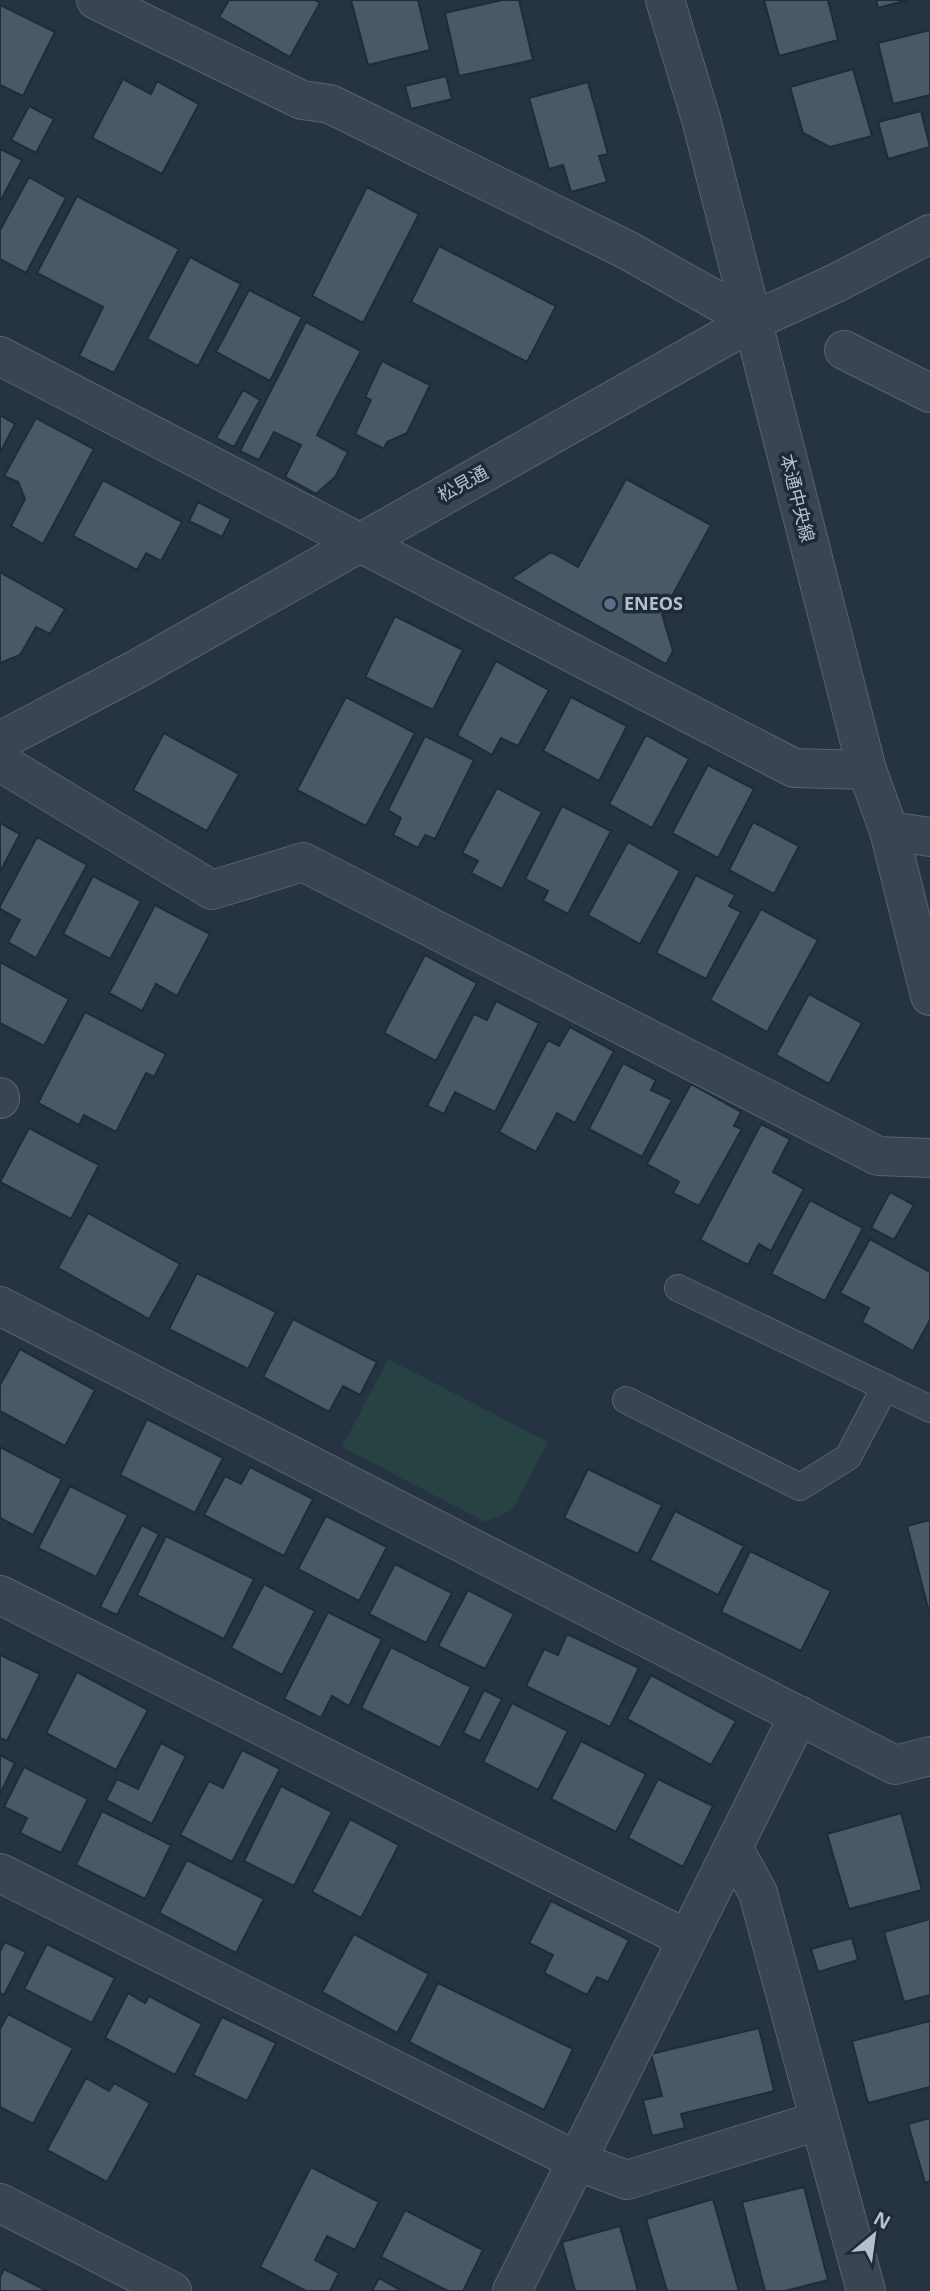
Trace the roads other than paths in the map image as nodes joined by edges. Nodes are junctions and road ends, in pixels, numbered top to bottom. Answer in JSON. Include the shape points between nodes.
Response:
{"nodes":[{"id":1,"x":666,"y":0,"type":"edge"},
{"id":2,"x":118,"y":4,"type":"edge"},
{"id":3,"x":930,"y":234,"type":"edge"},
{"id":4,"x":753,"y":321,"type":"junction"},
{"id":5,"x":844,"y":350,"type":"dead end"},
{"id":6,"x":0,"y":356,"type":"edge"},
{"id":7,"x":930,"y":394,"type":"edge"},
{"id":8,"x":358,"y":544,"type":"junction"},
{"id":9,"x":0,"y":741,"type":"edge"},
{"id":10,"x":0,"y":762,"type":"edge"},
{"id":11,"x":867,"y":769,"type":"junction"},
{"id":12,"x":889,"y":831,"type":"junction"},
{"id":13,"x":930,"y":837,"type":"edge"},
{"id":14,"x":930,"y":996,"type":"edge"},
{"id":15,"x":930,"y":1158,"type":"edge"},
{"id":16,"x":678,"y":1288,"type":"dead end"},
{"id":17,"x":0,"y":1307,"type":"edge"},
{"id":18,"x":885,"y":1387,"type":"junction"},
{"id":19,"x":626,"y":1401,"type":"dead end"},
{"id":20,"x":930,"y":1409,"type":"edge"},
{"id":21,"x":0,"y":1595,"type":"edge"},
{"id":22,"x":799,"y":1715,"type":"junction"},
{"id":23,"x":930,"y":1756,"type":"edge"},
{"id":24,"x":733,"y":1847,"type":"junction"},
{"id":25,"x":0,"y":1873,"type":"edge"},
{"id":26,"x":687,"y":1939,"type":"junction"},
{"id":27,"x":818,"y":2122,"type":"junction"},
{"id":28,"x":579,"y":2162,"type":"junction"},
{"id":29,"x":0,"y":2203,"type":"edge"},
{"id":30,"x":172,"y":2291,"type":"edge"},
{"id":31,"x":512,"y":2291,"type":"edge"},
{"id":32,"x":866,"y":2291,"type":"edge"}],
"edges":[{"from":1,"to":4,"type":"street","name":"本通中央線"},
{"from":2,"to":4,"type":"street","via":[[302,100],[330,104],[626,250]]},
{"from":3,"to":4,"type":"street","name":"松見通"},
{"from":4,"to":8,"type":"street","name":"松見通"},
{"from":4,"to":11,"type":"street","name":"本通中央線"},
{"from":5,"to":7,"type":"street"},
{"from":6,"to":8,"type":"street"},
{"from":8,"to":9,"type":"street","name":"松見通"},
{"from":8,"to":11,"type":"street","via":[[794,768]]},
{"from":10,"to":15,"type":"street","via":[[212,890],[303,862],[878,1156]]},
{"from":11,"to":12,"type":"street","name":"本通中央線"},
{"from":12,"to":13,"type":"street"},
{"from":12,"to":14,"type":"street","name":"本通中央線"},
{"from":16,"to":18,"type":"lane"},
{"from":17,"to":22,"type":"street"},
{"from":18,"to":19,"type":"lane","via":[[848,1457],[800,1487]]},
{"from":18,"to":20,"type":"lane"},
{"from":21,"to":26,"type":"street"},
{"from":22,"to":23,"type":"street","via":[[895,1765]]},
{"from":22,"to":24,"type":"street"},
{"from":24,"to":26,"type":"street"},
{"from":24,"to":27,"type":"street","via":[[758,1893]]},
{"from":25,"to":28,"type":"street"},
{"from":26,"to":28,"type":"street"},
{"from":27,"to":28,"type":"street","via":[[627,2180]]},
{"from":27,"to":32,"type":"street"},
{"from":28,"to":31,"type":"street"},
{"from":29,"to":30,"type":"street"}]}
